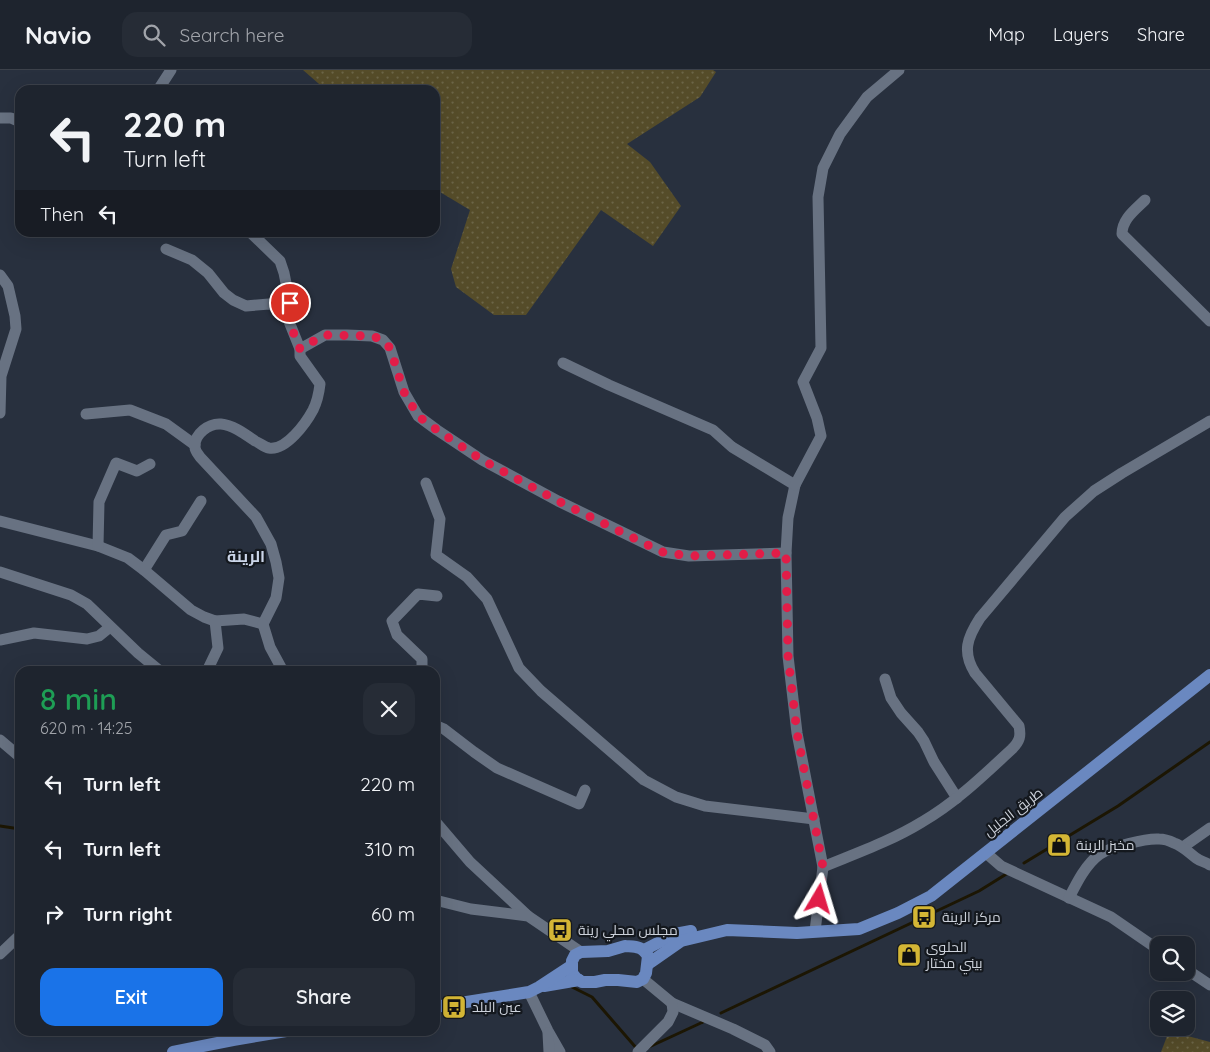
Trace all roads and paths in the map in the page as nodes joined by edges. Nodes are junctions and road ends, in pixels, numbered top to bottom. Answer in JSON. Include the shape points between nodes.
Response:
{"nodes":[{"id":1,"x":171,"y":70,"type":"edge"},
{"id":2,"x":899,"y":70,"type":"edge"},
{"id":3,"x":161,"y":85,"type":"edge"},
{"id":4,"x":0,"y":118,"type":"edge"},
{"id":5,"x":15,"y":120,"type":"edge"},
{"id":6,"x":1145,"y":200,"type":"dead end"},
{"id":7,"x":255,"y":237,"type":"edge"},
{"id":8,"x":166,"y":249,"type":"dead end"},
{"id":9,"x":0,"y":274,"type":"edge"},
{"id":10,"x":286,"y":314,"type":"junction"},
{"id":11,"x":1210,"y":321,"type":"edge"},
{"id":12,"x":300,"y":349,"type":"junction"},
{"id":13,"x":563,"y":363,"type":"dead end"},
{"id":14,"x":0,"y":410,"type":"edge"},
{"id":15,"x":86,"y":414,"type":"dead end"},
{"id":16,"x":1210,"y":421,"type":"edge"},
{"id":17,"x":195,"y":445,"type":"junction"},
{"id":18,"x":150,"y":464,"type":"dead end"},
{"id":19,"x":426,"y":483,"type":"dead end"},
{"id":20,"x":795,"y":485,"type":"junction"},
{"id":21,"x":201,"y":502,"type":"dead end"},
{"id":22,"x":0,"y":521,"type":"edge"},
{"id":23,"x":98,"y":546,"type":"junction"},
{"id":24,"x":786,"y":553,"type":"junction"},
{"id":25,"x":144,"y":570,"type":"junction"},
{"id":26,"x":0,"y":572,"type":"edge"},
{"id":27,"x":437,"y":596,"type":"dead end"},
{"id":28,"x":215,"y":621,"type":"junction"},
{"id":29,"x":263,"y":624,"type":"junction"},
{"id":30,"x":110,"y":627,"type":"junction"},
{"id":31,"x":0,"y":640,"type":"edge"},
{"id":32,"x":154,"y":666,"type":"edge"},
{"id":33,"x":209,"y":666,"type":"edge"},
{"id":34,"x":280,"y":666,"type":"edge"},
{"id":35,"x":422,"y":666,"type":"edge"},
{"id":36,"x":1210,"y":675,"type":"edge"},
{"id":37,"x":885,"y":679,"type":"dead end"},
{"id":38,"x":440,"y":727,"type":"edge"},
{"id":39,"x":0,"y":740,"type":"edge"},
{"id":40,"x":15,"y":753,"type":"edge"},
{"id":41,"x":585,"y":790,"type":"dead end"},
{"id":42,"x":957,"y":798,"type":"junction"},
{"id":43,"x":814,"y":819,"type":"junction"},
{"id":44,"x":440,"y":827,"type":"edge"},
{"id":45,"x":1210,"y":828,"type":"edge"},
{"id":46,"x":1183,"y":847,"type":"junction"},
{"id":47,"x":986,"y":853,"type":"junction"},
{"id":48,"x":1210,"y":865,"type":"edge"},
{"id":49,"x":823,"y":867,"type":"junction"},
{"id":50,"x":1068,"y":898,"type":"junction"},
{"id":51,"x":440,"y":901,"type":"edge"},
{"id":52,"x":528,"y":916,"type":"junction"},
{"id":53,"x":815,"y":931,"type":"junction"},
{"id":54,"x":15,"y":940,"type":"edge"},
{"id":55,"x":1150,"y":944,"type":"edge"},
{"id":56,"x":644,"y":950,"type":"junction"},
{"id":57,"x":581,"y":952,"type":"junction"},
{"id":58,"x":0,"y":954,"type":"edge"},
{"id":59,"x":648,"y":964,"type":"junction"},
{"id":60,"x":571,"y":966,"type":"junction"},
{"id":61,"x":1195,"y":975,"type":"edge"},
{"id":62,"x":643,"y":979,"type":"junction"},
{"id":63,"x":579,"y":980,"type":"junction"},
{"id":64,"x":1210,"y":985,"type":"edge"},
{"id":65,"x":534,"y":989,"type":"junction"},
{"id":66,"x":672,"y":1003,"type":"junction"},
{"id":67,"x":440,"y":1006,"type":"edge"},
{"id":68,"x":548,"y":1031,"type":"junction"},
{"id":69,"x":257,"y":1036,"type":"edge"},
{"id":70,"x":173,"y":1052,"type":"edge"},
{"id":71,"x":549,"y":1052,"type":"edge"},
{"id":72,"x":560,"y":1052,"type":"edge"},
{"id":73,"x":638,"y":1052,"type":"edge"},
{"id":74,"x":770,"y":1052,"type":"edge"}],
"edges":[{"from":1,"to":3,"type":"street"},
{"from":2,"to":20,"type":"street","via":[[867,98],[840,134],[823,168],[818,197],[822,348],[803,382],[821,436]]},
{"from":4,"to":5,"type":"street"},
{"from":6,"to":11,"type":"street","via":[[1126,219],[1122,234]]},
{"from":7,"to":10,"type":"street","via":[[280,261],[290,303]]},
{"from":8,"to":10,"type":"street","via":[[192,260],[234,300],[246,306],[269,304]]},
{"from":9,"to":14,"type":"street","via":[[8,286],[16,329],[1,376]]},
{"from":10,"to":12,"type":"street"},
{"from":12,"to":17,"type":"street","via":[[300,356],[320,384],[313,410],[290,439],[280,447],[271,448],[232,426],[221,424],[207,428]]},
{"from":12,"to":24,"type":"street","via":[[324,335],[372,336],[383,340],[390,348],[404,392],[418,416],[482,460],[662,552],[689,556]]},
{"from":13,"to":20,"type":"street","via":[[713,430],[732,447]]},
{"from":15,"to":17,"type":"street","via":[[130,410],[166,424]]},
{"from":16,"to":42,"type":"street","via":[[1094,491],[1065,517],[980,618],[967,642],[970,666],[1019,726],[1020,734],[1012,749]]},
{"from":17,"to":29,"type":"street","via":[[200,457],[256,517],[271,544],[279,578],[276,598]]},
{"from":18,"to":23,"type":"street","via":[[137,471],[116,463],[99,502]]},
{"from":19,"to":43,"type":"street","via":[[440,519],[436,555],[467,577],[487,599],[519,668],[644,780],[705,806]]},
{"from":20,"to":24,"type":"street","via":[[788,518]]},
{"from":21,"to":25,"type":"street","via":[[182,532],[166,535]]},
{"from":22,"to":23,"type":"street"},
{"from":23,"to":25,"type":"street","via":[[128,558]]},
{"from":24,"to":43,"type":"street","via":[[788,656],[797,733]]},
{"from":25,"to":28,"type":"street","via":[[191,610]]},
{"from":26,"to":30,"type":"street","via":[[71,595],[86,604]]},
{"from":27,"to":35,"type":"street","via":[[418,594],[392,621],[397,635],[422,659]]},
{"from":28,"to":29,"type":"street","via":[[244,619]]},
{"from":28,"to":33,"type":"street","via":[[218,648]]},
{"from":29,"to":34,"type":"street"},
{"from":30,"to":31,"type":"street","via":[[99,636],[87,639],[34,633]]},
{"from":30,"to":32,"type":"street"},
{"from":36,"to":47,"type":"main road","name":"طريق الجليل"},
{"from":37,"to":42,"type":"street","via":[[891,698],[924,741]]},
{"from":38,"to":41,"type":"street","via":[[497,768],[579,804]]},
{"from":39,"to":40,"type":"street"},
{"from":42,"to":49,"type":"street","via":[[892,839]]},
{"from":43,"to":49,"type":"street"},
{"from":44,"to":52,"type":"street","via":[[470,862]]},
{"from":45,"to":46,"type":"street"},
{"from":46,"to":48,"type":"street"},
{"from":46,"to":50,"type":"street","via":[[1159,839],[1112,848],[1088,866]]},
{"from":47,"to":50,"type":"street","via":[[1001,866]]},
{"from":47,"to":53,"type":"main road","name":"طريق الجليل","via":[[932,896],[898,913],[859,929]]},
{"from":49,"to":53,"type":"street"},
{"from":50,"to":55,"type":"street","via":[[1111,916]]},
{"from":51,"to":52,"type":"street","via":[[471,909]]},
{"from":52,"to":57,"type":"street"},
{"from":53,"to":56,"type":"main road","name":"طريق الجليل","via":[[792,926],[721,924],[676,934]]},
{"from":53,"to":59,"type":"main road","name":"طريق الجليل","via":[[727,930],[681,941]]},
{"from":54,"to":58,"type":"street"},
{"from":56,"to":57,"type":"main road","via":[[625,946],[608,951]]},
{"from":56,"to":59,"type":"main road"},
{"from":57,"to":60,"type":"main road","via":[[575,955]]},
{"from":59,"to":62,"type":"main road"},
{"from":60,"to":63,"type":"main road","via":[[572,973]]},
{"from":60,"to":65,"type":"main road"},
{"from":61,"to":64,"type":"street"},
{"from":62,"to":63,"type":"main road","via":[[637,982]]},
{"from":62,"to":66,"type":"street"},
{"from":63,"to":65,"type":"main road"},
{"from":65,"to":67,"type":"main road"},
{"from":65,"to":68,"type":"street"},
{"from":66,"to":73,"type":"street","via":[[673,1012],[668,1022]]},
{"from":66,"to":74,"type":"street","via":[[733,1029],[765,1045]]},
{"from":68,"to":71,"type":"street"},
{"from":68,"to":72,"type":"street"},
{"from":69,"to":70,"type":"main road"}]}
